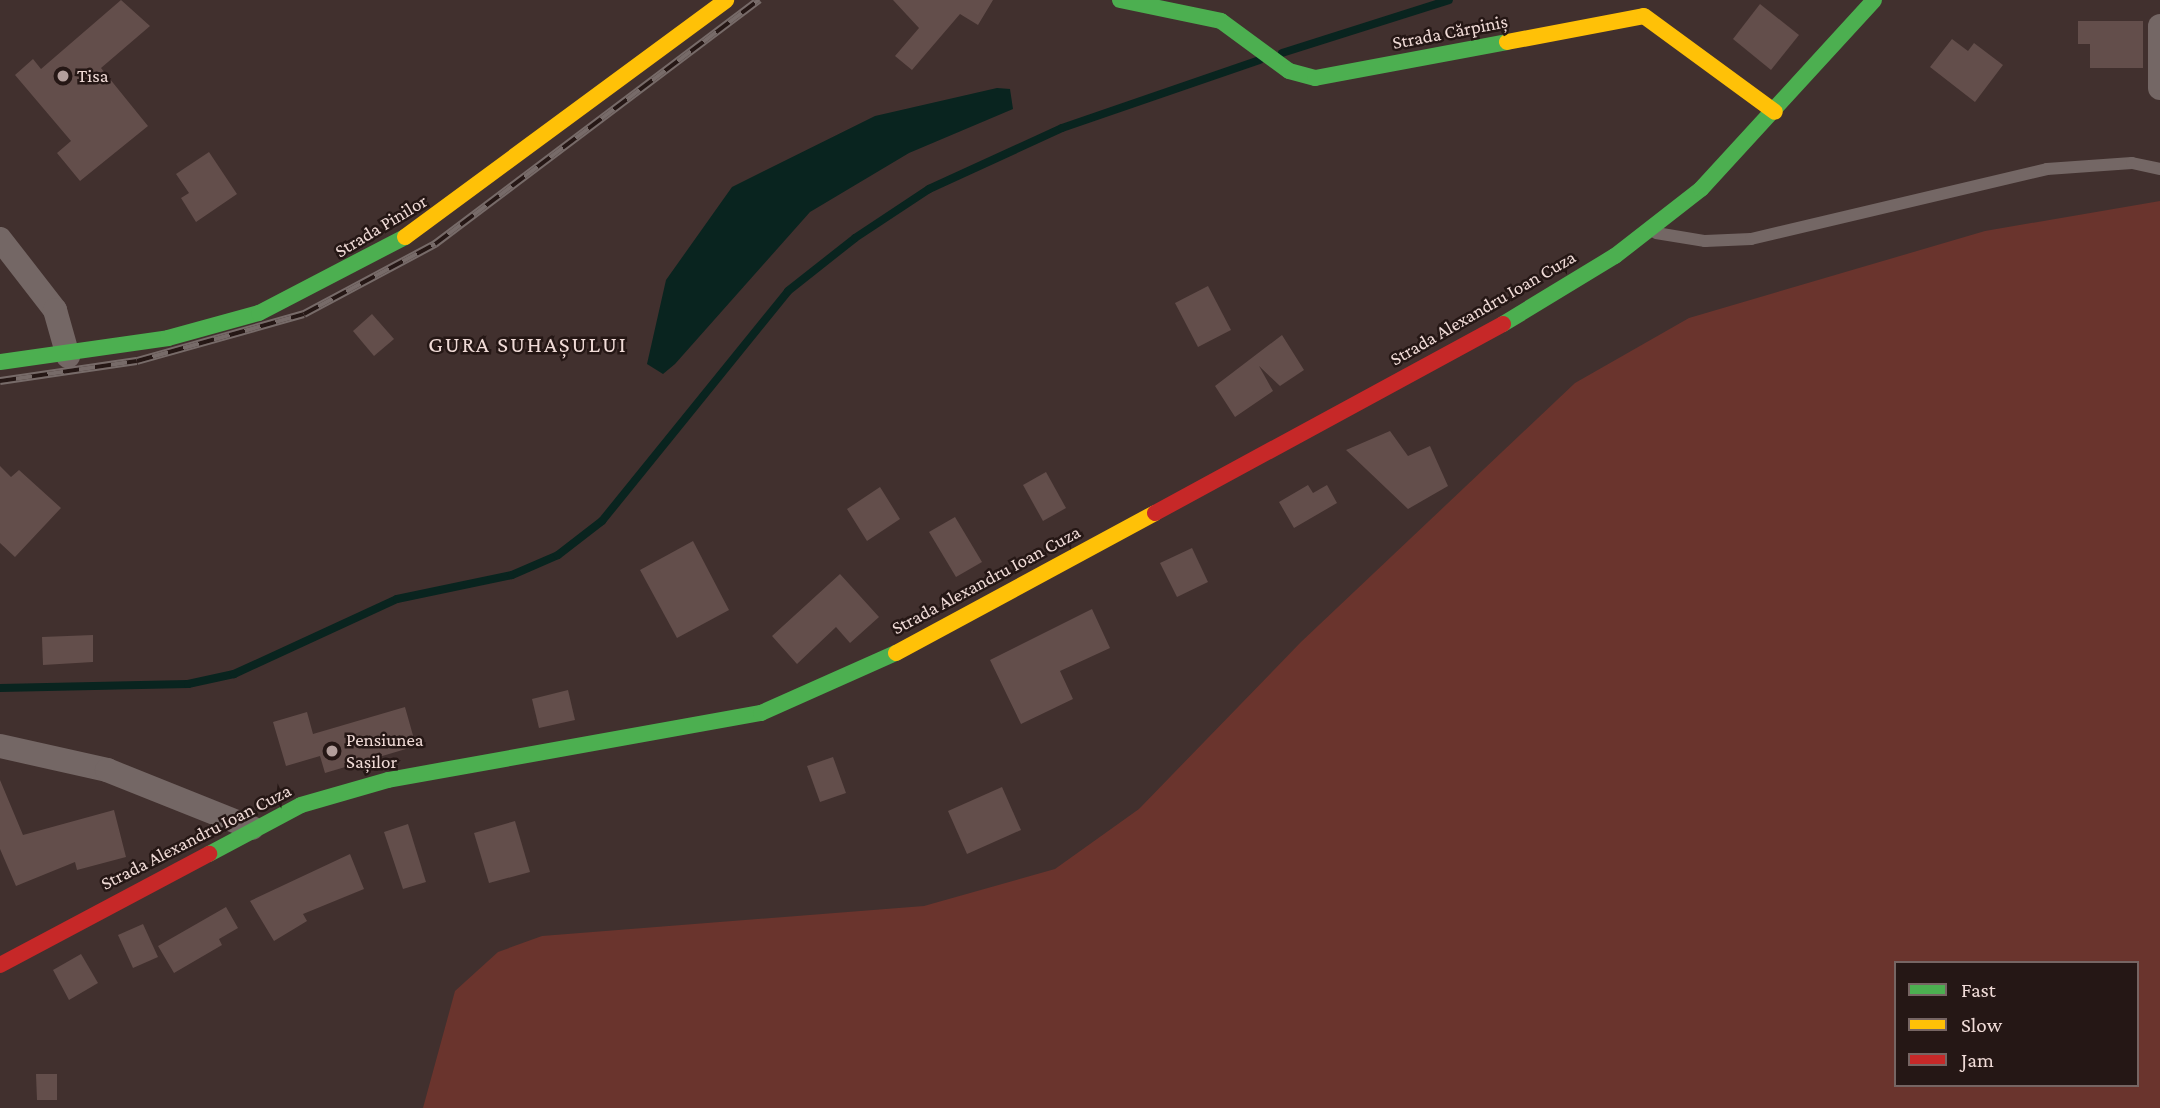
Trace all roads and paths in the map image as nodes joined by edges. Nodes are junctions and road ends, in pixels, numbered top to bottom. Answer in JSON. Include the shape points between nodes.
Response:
{"nodes":[{"id":1,"x":726,"y":0,"type":"edge"},
{"id":2,"x":1120,"y":0,"type":"edge"},
{"id":3,"x":1874,"y":0,"type":"edge"},
{"id":4,"x":2160,"y":26,"type":"edge"},
{"id":5,"x":2160,"y":88,"type":"edge"},
{"id":6,"x":1775,"y":112,"type":"junction"},
{"id":7,"x":2160,"y":169,"type":"edge"},
{"id":8,"x":1651,"y":232,"type":"junction"},
{"id":9,"x":0,"y":239,"type":"edge"},
{"id":10,"x":68,"y":356,"type":"junction"},
{"id":11,"x":0,"y":362,"type":"edge"},
{"id":12,"x":0,"y":746,"type":"edge"},
{"id":13,"x":252,"y":828,"type":"junction"},
{"id":14,"x":0,"y":965,"type":"edge"}],
"edges":[{"from":1,"to":10,"type":"main road","name":"Strada Pinilor","via":[[381,255],[259,313]]},
{"from":2,"to":6,"type":"main road","name":"Strada Cărpiniș","via":[[1221,20],[1249,36],[1289,71],[1315,79],[1644,16]]},
{"from":3,"to":6,"type":"main road","name":"Strada Alexandru Ioan Cuza"},
{"from":4,"to":5,"type":"street"},
{"from":6,"to":8,"type":"main road","name":"Strada Alexandru Ioan Cuza"},
{"from":7,"to":8,"type":"lane","via":[[2132,163],[2047,169],[1751,239],[1704,242]]},
{"from":8,"to":13,"type":"main road","name":"Strada Alexandru Ioan Cuza","via":[[1497,327],[805,698],[713,724],[388,780],[301,805]]},
{"from":9,"to":10,"type":"street","via":[[55,310]]},
{"from":10,"to":11,"type":"main road","name":"Strada Pinilor"},
{"from":12,"to":13,"type":"street","via":[[107,769]]},
{"from":13,"to":14,"type":"main road","name":"Strada Alexandru Ioan Cuza"}]}
